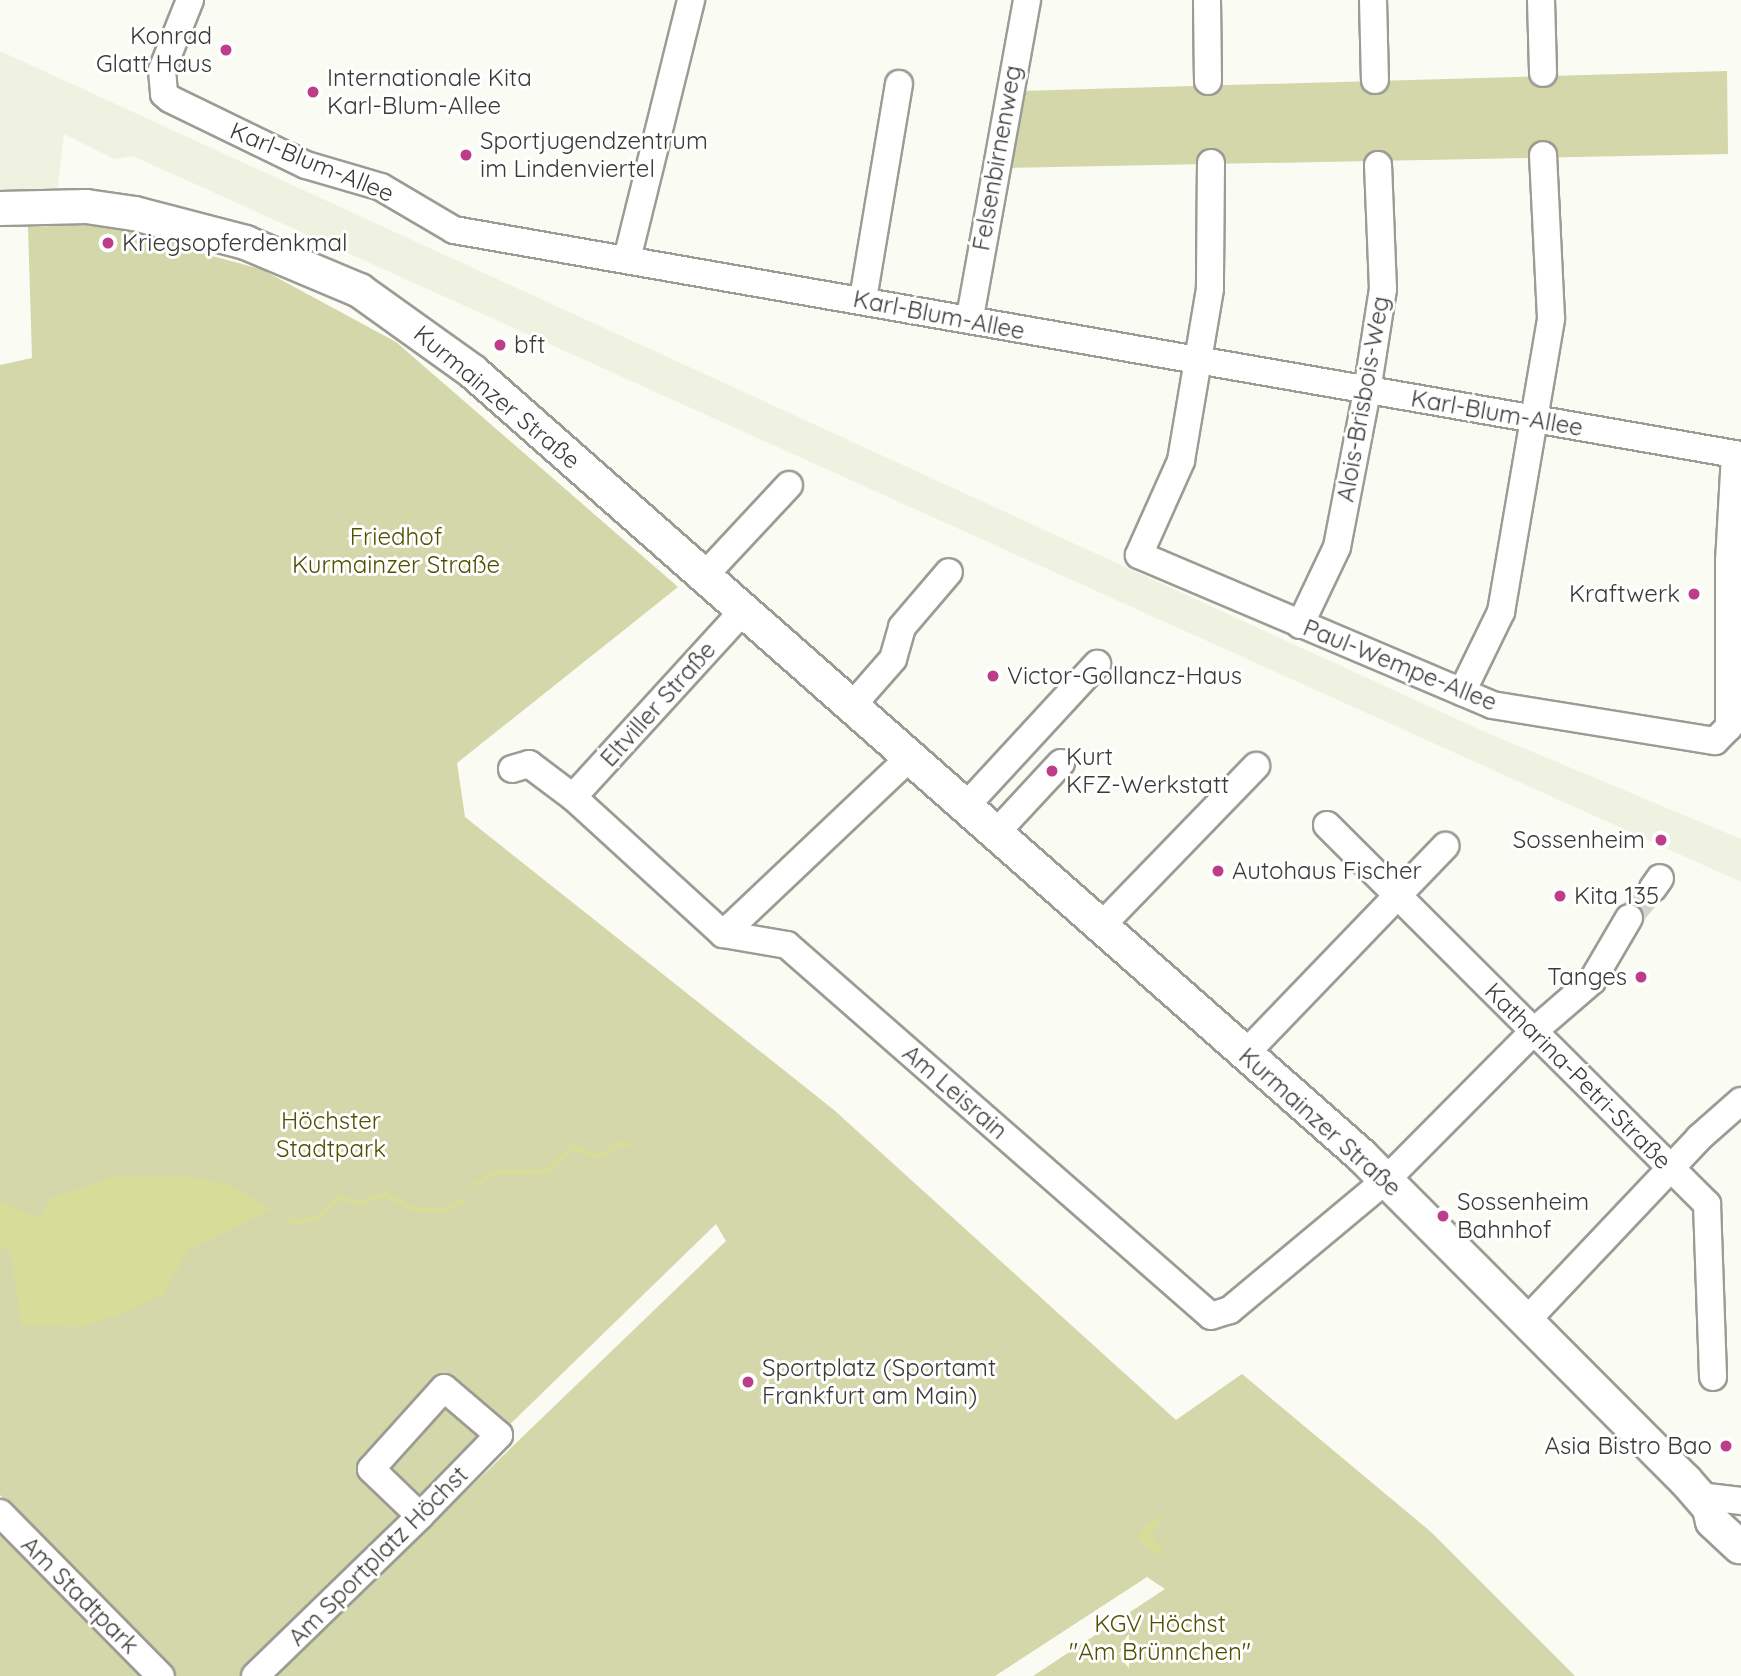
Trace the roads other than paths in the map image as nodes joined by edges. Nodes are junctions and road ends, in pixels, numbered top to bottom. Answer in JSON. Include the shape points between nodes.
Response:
{"nodes":[{"id":1,"x":190,"y":0,"type":"edge"},
{"id":2,"x":691,"y":0,"type":"edge"},
{"id":3,"x":1027,"y":0,"type":"edge"},
{"id":4,"x":1207,"y":0,"type":"edge"},
{"id":5,"x":1373,"y":0,"type":"edge"},
{"id":6,"x":1541,"y":0,"type":"edge"},
{"id":7,"x":1543,"y":73,"type":"dead end"},
{"id":8,"x":1375,"y":80,"type":"dead end"},
{"id":9,"x":1208,"y":81,"type":"dead end"},
{"id":10,"x":899,"y":84,"type":"dead end"},
{"id":11,"x":1543,"y":155,"type":"dead end"},
{"id":12,"x":1211,"y":163,"type":"dead end"},
{"id":13,"x":1378,"y":165,"type":"dead end"},
{"id":14,"x":0,"y":208,"type":"edge"},
{"id":15,"x":628,"y":259,"type":"junction"},
{"id":16,"x":863,"y":299,"type":"junction"},
{"id":17,"x":970,"y":317,"type":"junction"},
{"id":18,"x":1198,"y":359,"type":"junction"},
{"id":19,"x":1367,"y":391,"type":"junction"},
{"id":20,"x":1532,"y":419,"type":"junction"},
{"id":21,"x":1738,"y":455,"type":"edge"},
{"id":22,"x":789,"y":485,"type":"dead end"},
{"id":23,"x":949,"y":572,"type":"dead end"},
{"id":24,"x":705,"y":575,"type":"junction"},
{"id":25,"x":743,"y":611,"type":"junction"},
{"id":26,"x":1300,"y":625,"type":"junction"},
{"id":27,"x":1735,"y":625,"type":"edge"},
{"id":28,"x":1097,"y":664,"type":"dead end"},
{"id":29,"x":1462,"y":692,"type":"junction"},
{"id":30,"x":851,"y":707,"type":"junction"},
{"id":31,"x":909,"y":758,"type":"junction"},
{"id":32,"x":1061,"y":763,"type":"dead end"},
{"id":33,"x":1256,"y":766,"type":"dead end"},
{"id":34,"x":512,"y":769,"type":"dead end"},
{"id":35,"x":573,"y":797,"type":"junction"},
{"id":36,"x":965,"y":807,"type":"junction"},
{"id":37,"x":1327,"y":825,"type":"dead end"},
{"id":38,"x":995,"y":834,"type":"junction"},
{"id":39,"x":1445,"y":846,"type":"dead end"},
{"id":40,"x":1397,"y":895,"type":"junction"},
{"id":41,"x":1629,"y":918,"type":"tunnel mouth"},
{"id":42,"x":1101,"y":926,"type":"junction"},
{"id":43,"x":723,"y":933,"type":"junction"},
{"id":44,"x":1534,"y":1031,"type":"junction"},
{"id":45,"x":1245,"y":1054,"type":"junction"},
{"id":46,"x":1741,"y":1101,"type":"edge"},
{"id":47,"x":1671,"y":1169,"type":"junction"},
{"id":48,"x":1387,"y":1179,"type":"junction"},
{"id":49,"x":1528,"y":1319,"type":"junction"},
{"id":50,"x":1713,"y":1377,"type":"dead end"},
{"id":51,"x":1741,"y":1500,"type":"edge"},
{"id":52,"x":1704,"y":1502,"type":"junction"},
{"id":53,"x":0,"y":1513,"type":"edge"},
{"id":54,"x":420,"y":1516,"type":"junction"},
{"id":55,"x":1741,"y":1544,"type":"edge"},
{"id":56,"x":161,"y":1676,"type":"edge"},
{"id":57,"x":255,"y":1676,"type":"edge"}],
"edges":[{"from":1,"to":15,"type":"street","name":"Karl-Blum-Allee","via":[[162,70],[164,93],[306,165],[381,187],[454,230]]},
{"from":2,"to":15,"type":"street"},
{"from":3,"to":17,"type":"street","name":"Felsenbirnenweg"},
{"from":4,"to":9,"type":"street"},
{"from":5,"to":8,"type":"street"},
{"from":6,"to":7,"type":"street"},
{"from":10,"to":16,"type":"street"},
{"from":11,"to":20,"type":"street","via":[[1551,318]]},
{"from":12,"to":18,"type":"street","via":[[1210,289]]},
{"from":13,"to":19,"type":"street","name":"Alois-Brisbois-Weg","via":[[1383,289]]},
{"from":14,"to":24,"type":"main road","name":"Kurmainzer Straße","via":[[86,206],[158,217],[245,242],[338,279],[387,307],[472,371]]},
{"from":15,"to":16,"type":"street","name":"Karl-Blum-Allee"},
{"from":16,"to":17,"type":"street","name":"Karl-Blum-Allee"},
{"from":17,"to":18,"type":"street","name":"Karl-Blum-Allee","via":[[1015,331]]},
{"from":18,"to":19,"type":"street","name":"Karl-Blum-Allee"},
{"from":18,"to":26,"type":"street","name":"Paul-Wempe-Allee","via":[[1181,461],[1139,555]]},
{"from":19,"to":20,"type":"street","name":"Karl-Blum-Allee"},
{"from":19,"to":26,"type":"street","name":"Alois-Brisbois-Weg","via":[[1336,547]]},
{"from":20,"to":21,"type":"street","name":"Karl-Blum-Allee"},
{"from":20,"to":29,"type":"street","via":[[1501,612]]},
{"from":21,"to":27,"type":"street"},
{"from":22,"to":24,"type":"street"},
{"from":23,"to":30,"type":"street","via":[[902,627],[893,659]]},
{"from":24,"to":25,"type":"main road","name":"Kurmainzer Straße"},
{"from":25,"to":30,"type":"main road","name":"Kurmainzer Straße"},
{"from":25,"to":35,"type":"street","name":"Eltviller Straße"},
{"from":26,"to":29,"type":"street","name":"Paul-Wempe-Allee"},
{"from":27,"to":29,"type":"street","name":"Paul-Wempe-Allee","via":[[1729,727],[1715,741],[1492,705]]},
{"from":28,"to":36,"type":"street"},
{"from":30,"to":31,"type":"main road","name":"Kurmainzer Straße"},
{"from":31,"to":36,"type":"main road","name":"Kurmainzer Straße"},
{"from":31,"to":43,"type":"street"},
{"from":32,"to":38,"type":"street"},
{"from":33,"to":42,"type":"street"},
{"from":34,"to":35,"type":"street","via":[[529,764]]},
{"from":35,"to":43,"type":"street"},
{"from":36,"to":38,"type":"main road","name":"Kurmainzer Straße"},
{"from":37,"to":40,"type":"street","name":"Katharina-Petri-Straße"},
{"from":38,"to":42,"type":"main road","name":"Kurmainzer Straße"},
{"from":39,"to":40,"type":"street"},
{"from":40,"to":44,"type":"street","name":"Katharina-Petri-Straße"},
{"from":40,"to":45,"type":"street"},
{"from":41,"to":44,"type":"street","via":[[1592,981]]},
{"from":42,"to":45,"type":"main road","name":"Kurmainzer Straße"},
{"from":43,"to":48,"type":"street","name":"Am Leisrain","via":[[787,945],[1211,1316],[1230,1310]]},
{"from":44,"to":47,"type":"street","name":"Katharina-Petri-Straße"},
{"from":44,"to":48,"type":"street"},
{"from":45,"to":48,"type":"main road","name":"Kurmainzer Straße"},
{"from":46,"to":47,"type":"street"},
{"from":47,"to":49,"type":"street"},
{"from":47,"to":50,"type":"street","name":"Katharina-Petri-Straße","via":[[1707,1204]]},
{"from":48,"to":49,"type":"main road","name":"Kurmainzer Straße"},
{"from":49,"to":52,"type":"main road","name":"Kurmainzer Straße"},
{"from":51,"to":52,"type":"street"},
{"from":52,"to":55,"type":"main road","name":"Kurmainzer Straße","via":[[1712,1521]]},
{"from":53,"to":56,"type":"street","name":"Am Stadtpark"},
{"from":54,"to":54,"type":"street","name":"Am Sportplatz Höchst","via":[[499,1435],[444,1388],[371,1469]]},
{"from":54,"to":57,"type":"street","name":"Am Sportplatz Höchst"}]}
